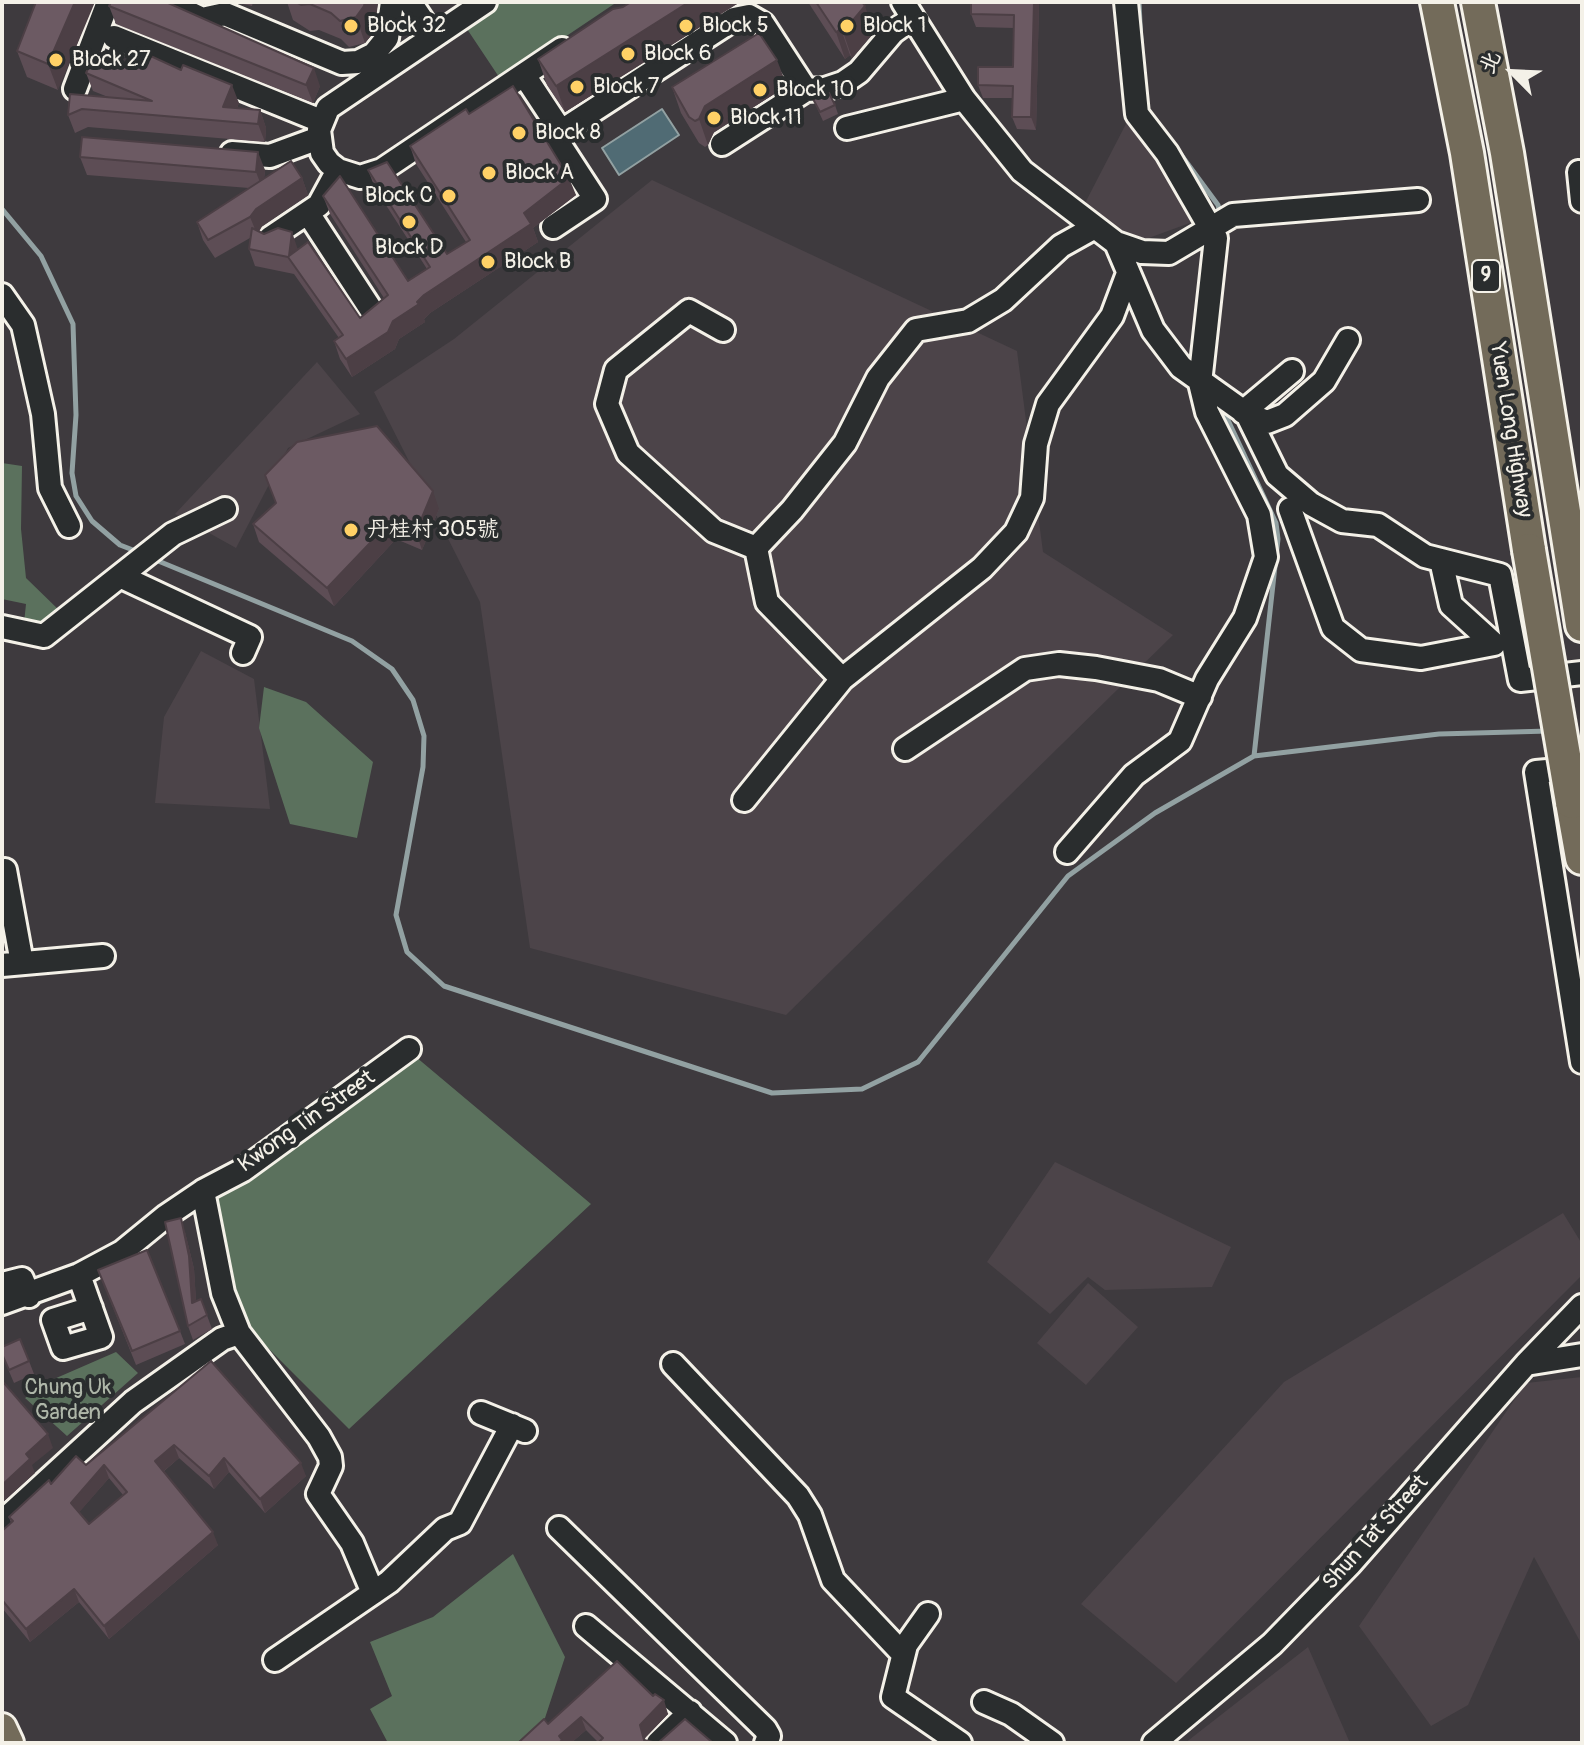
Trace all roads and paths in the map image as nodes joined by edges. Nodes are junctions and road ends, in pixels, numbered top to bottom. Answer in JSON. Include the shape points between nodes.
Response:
{"nodes":[{"id":1,"x":108,"y":2,"type":"edge"},
{"id":2,"x":167,"y":2,"type":"edge"},
{"id":3,"x":392,"y":2,"type":"edge"},
{"id":4,"x":410,"y":2,"type":"edge"},
{"id":5,"x":485,"y":2,"type":"edge"},
{"id":6,"x":1126,"y":2,"type":"edge"},
{"id":7,"x":1437,"y":2,"type":"edge"},
{"id":8,"x":1478,"y":2,"type":"edge"},
{"id":9,"x":907,"y":10,"type":"edge"},
{"id":10,"x":433,"y":36,"type":"junction"},
{"id":11,"x":114,"y":37,"type":"dead end"},
{"id":12,"x":530,"y":84,"type":"junction"},
{"id":13,"x":75,"y":89,"type":"dead end"},
{"id":14,"x":806,"y":90,"type":"junction"},
{"id":15,"x":964,"y":99,"type":"junction"},
{"id":16,"x":469,"y":112,"type":"junction"},
{"id":17,"x":847,"y":128,"type":"dead end"},
{"id":18,"x":320,"y":130,"type":"junction"},
{"id":19,"x":561,"y":131,"type":"junction"},
{"id":20,"x":722,"y":144,"type":"dead end"},
{"id":21,"x":209,"y":151,"type":"edge"},
{"id":22,"x":338,"y":170,"type":"junction"},
{"id":23,"x":1579,"y":172,"type":"dead end"},
{"id":24,"x":1418,"y":200,"type":"dead end"},
{"id":25,"x":1582,"y":201,"type":"edge"},
{"id":26,"x":308,"y":213,"type":"junction"},
{"id":27,"x":553,"y":227,"type":"dead end"},
{"id":28,"x":1095,"y":227,"type":"junction"},
{"id":29,"x":1208,"y":227,"type":"junction"},
{"id":30,"x":270,"y":238,"type":"edge"},
{"id":31,"x":1116,"y":243,"type":"junction"},
{"id":32,"x":1127,"y":276,"type":"junction"},
{"id":33,"x":2,"y":295,"type":"edge"},
{"id":34,"x":372,"y":311,"type":"edge"},
{"id":35,"x":723,"y":330,"type":"dead end"},
{"id":36,"x":1348,"y":340,"type":"dead end"},
{"id":37,"x":1292,"y":371,"type":"dead end"},
{"id":38,"x":1202,"y":385,"type":"junction"},
{"id":39,"x":1245,"y":413,"type":"junction"},
{"id":40,"x":225,"y":509,"type":"dead end"},
{"id":41,"x":1290,"y":509,"type":"dead end"},
{"id":42,"x":69,"y":526,"type":"dead end"},
{"id":43,"x":756,"y":548,"type":"junction"},
{"id":44,"x":1441,"y":560,"type":"junction"},
{"id":45,"x":122,"y":577,"type":"junction"},
{"id":46,"x":1582,"y":625,"type":"edge"},
{"id":47,"x":2,"y":627,"type":"edge"},
{"id":48,"x":243,"y":653,"type":"dead end"},
{"id":49,"x":1582,"y":673,"type":"edge"},
{"id":50,"x":842,"y":679,"type":"junction"},
{"id":51,"x":1200,"y":697,"type":"junction"},
{"id":52,"x":905,"y":749,"type":"dead end"},
{"id":53,"x":1582,"y":768,"type":"edge"},
{"id":54,"x":744,"y":800,"type":"dead end"},
{"id":55,"x":1067,"y":852,"type":"dead end"},
{"id":56,"x":1582,"y":858,"type":"edge"},
{"id":57,"x":5,"y":870,"type":"dead end"},
{"id":58,"x":103,"y":956,"type":"dead end"},
{"id":59,"x":12,"y":964,"type":"edge"},
{"id":60,"x":409,"y":1049,"type":"dead end"},
{"id":61,"x":1582,"y":1062,"type":"edge"},
{"id":62,"x":203,"y":1191,"type":"junction"},
{"id":63,"x":79,"y":1275,"type":"junction"},
{"id":64,"x":2,"y":1284,"type":"edge"},
{"id":65,"x":29,"y":1296,"type":"junction"},
{"id":66,"x":2,"y":1303,"type":"edge"},
{"id":67,"x":1582,"y":1306,"type":"edge"},
{"id":68,"x":91,"y":1308,"type":"junction"},
{"id":69,"x":239,"y":1333,"type":"junction"},
{"id":70,"x":1582,"y":1355,"type":"edge"},
{"id":71,"x":673,"y":1364,"type":"dead end"},
{"id":72,"x":1526,"y":1364,"type":"junction"},
{"id":73,"x":481,"y":1413,"type":"dead end"},
{"id":74,"x":2,"y":1522,"type":"edge"},
{"id":75,"x":559,"y":1528,"type":"dead end"},
{"id":76,"x":373,"y":1593,"type":"junction"},
{"id":77,"x":928,"y":1614,"type":"dead end"},
{"id":78,"x":586,"y":1626,"type":"dead end"},
{"id":79,"x":903,"y":1654,"type":"junction"},
{"id":80,"x":275,"y":1660,"type":"dead end"},
{"id":81,"x":984,"y":1702,"type":"dead end"},
{"id":82,"x":690,"y":1712,"type":"junction"},
{"id":83,"x":2,"y":1728,"type":"edge"},
{"id":84,"x":9,"y":1743,"type":"edge"},
{"id":85,"x":658,"y":1743,"type":"edge"},
{"id":86,"x":725,"y":1743,"type":"edge"},
{"id":87,"x":766,"y":1743,"type":"edge"},
{"id":88,"x":960,"y":1743,"type":"edge"},
{"id":89,"x":1052,"y":1743,"type":"edge"},
{"id":90,"x":1154,"y":1743,"type":"edge"}],
"edges":[{"from":1,"to":13,"type":"street"},
{"from":2,"to":3,"type":"street","via":[[202,19],[225,14],[342,63],[374,54],[387,38]]},
{"from":4,"to":10,"type":"street"},
{"from":5,"to":10,"type":"street"},
{"from":6,"to":29,"type":"street","via":[[1137,114],[1167,153]]},
{"from":7,"to":56,"type":"highway","name":"Yuen Long Highway","number":"9","bridge":true,"via":[[1467,153]]},
{"from":8,"to":46,"type":"highway","name":"Yuen Long Highway","number":"9"},
{"from":9,"to":14,"type":"street","via":[[859,72],[843,83]]},
{"from":9,"to":15,"type":"street"},
{"from":10,"to":18,"type":"street","via":[[337,101]]},
{"from":11,"to":18,"type":"street"},
{"from":12,"to":16,"type":"street","via":[[477,117]]},
{"from":12,"to":16,"type":"street","via":[[580,45]]},
{"from":12,"to":19,"type":"street"},
{"from":14,"to":19,"type":"street","via":[[763,24],[741,17]]},
{"from":14,"to":20,"type":"street"},
{"from":15,"to":17,"type":"street"},
{"from":15,"to":28,"type":"street","via":[[1022,171]]},
{"from":16,"to":22,"type":"street","via":[[372,175]]},
{"from":18,"to":21,"type":"street","via":[[270,156]]},
{"from":18,"to":22,"type":"street","via":[[322,153]]},
{"from":19,"to":27,"type":"street","via":[[554,136],[595,199]]},
{"from":22,"to":26,"type":"street"},
{"from":23,"to":25,"type":"street"},
{"from":24,"to":29,"type":"street","via":[[1233,215]]},
{"from":26,"to":30,"type":"street"},
{"from":26,"to":34,"type":"street"},
{"from":28,"to":31,"type":"street"},
{"from":28,"to":43,"type":"street","via":[[1061,246],[1003,300],[968,321],[916,330],[878,378],[845,443]]},
{"from":29,"to":31,"type":"street","via":[[1169,253],[1142,252]]},
{"from":29,"to":38,"type":"street","via":[[1216,238]]},
{"from":31,"to":32,"type":"street"},
{"from":32,"to":38,"type":"street","via":[[1153,330]]},
{"from":32,"to":50,"type":"street","via":[[1112,316],[1048,404],[1036,444],[1032,498],[1016,532],[982,568]]},
{"from":33,"to":42,"type":"street","via":[[23,325],[43,414],[50,488]]},
{"from":35,"to":43,"type":"street","via":[[689,311],[616,370],[607,404],[628,453],[714,531]]},
{"from":36,"to":39,"type":"street","via":[[1324,381],[1285,415],[1267,422]]},
{"from":37,"to":39,"type":"street"},
{"from":38,"to":39,"type":"street"},
{"from":38,"to":51,"type":"street","via":[[1207,412],[1259,515],[1266,557],[1245,618]]},
{"from":39,"to":44,"type":"street","via":[[1277,475],[1311,504],[1342,521],[1378,525],[1425,556]]},
{"from":40,"to":45,"type":"street","via":[[173,534]]},
{"from":41,"to":44,"type":"street","via":[[1333,628],[1361,650],[1421,658],[1494,644],[1451,605]]},
{"from":43,"to":50,"type":"street","via":[[767,602]]},
{"from":44,"to":49,"type":"street","via":[[1500,575],[1520,680]]},
{"from":45,"to":47,"type":"street","via":[[44,636]]},
{"from":45,"to":48,"type":"street","via":[[250,637]]},
{"from":50,"to":54,"type":"street"},
{"from":51,"to":52,"type":"street","via":[[1159,680],[1096,668],[1059,664],[1025,669]]},
{"from":51,"to":55,"type":"street","via":[[1180,741],[1134,775]]},
{"from":53,"to":61,"type":"street","via":[[1536,772]]},
{"from":57,"to":59,"type":"street"},
{"from":58,"to":59,"type":"street"},
{"from":60,"to":62,"type":"street","name":"Kwong Tin Street","via":[[243,1170]]},
{"from":62,"to":63,"type":"street","name":"Kwong Tin Street","via":[[122,1252]]},
{"from":62,"to":69,"type":"street","via":[[223,1293]]},
{"from":63,"to":65,"type":"street","name":"Kwong Tin Street"},
{"from":63,"to":68,"type":"street"},
{"from":64,"to":65,"type":"street","via":[[22,1279]]},
{"from":65,"to":66,"type":"street","name":"Kwong Tin Street"},
{"from":67,"to":72,"type":"street","name":"Shun Tat Street"},
{"from":68,"to":68,"type":"street","via":[[101,1337],[63,1348],[53,1320]]},
{"from":69,"to":74,"type":"street","via":[[222,1339],[133,1402]]},
{"from":69,"to":76,"type":"street","via":[[319,1437],[331,1466],[318,1494],[352,1543]]},
{"from":70,"to":72,"type":"street"},
{"from":71,"to":79,"type":"street","via":[[798,1496],[833,1580]]},
{"from":72,"to":90,"type":"street","name":"Shun Tat Street","via":[[1341,1574],[1272,1644]]},
{"from":73,"to":76,"type":"street","via":[[519,1428],[460,1523],[445,1529]]},
{"from":75,"to":87,"type":"street","via":[[765,1729]]},
{"from":76,"to":80,"type":"street"},
{"from":77,"to":79,"type":"street"},
{"from":78,"to":82,"type":"street"},
{"from":79,"to":88,"type":"street","via":[[893,1697]]},
{"from":81,"to":89,"type":"street"},
{"from":82,"to":85,"type":"street"},
{"from":82,"to":86,"type":"street"},
{"from":83,"to":84,"type":"main road"}]}
